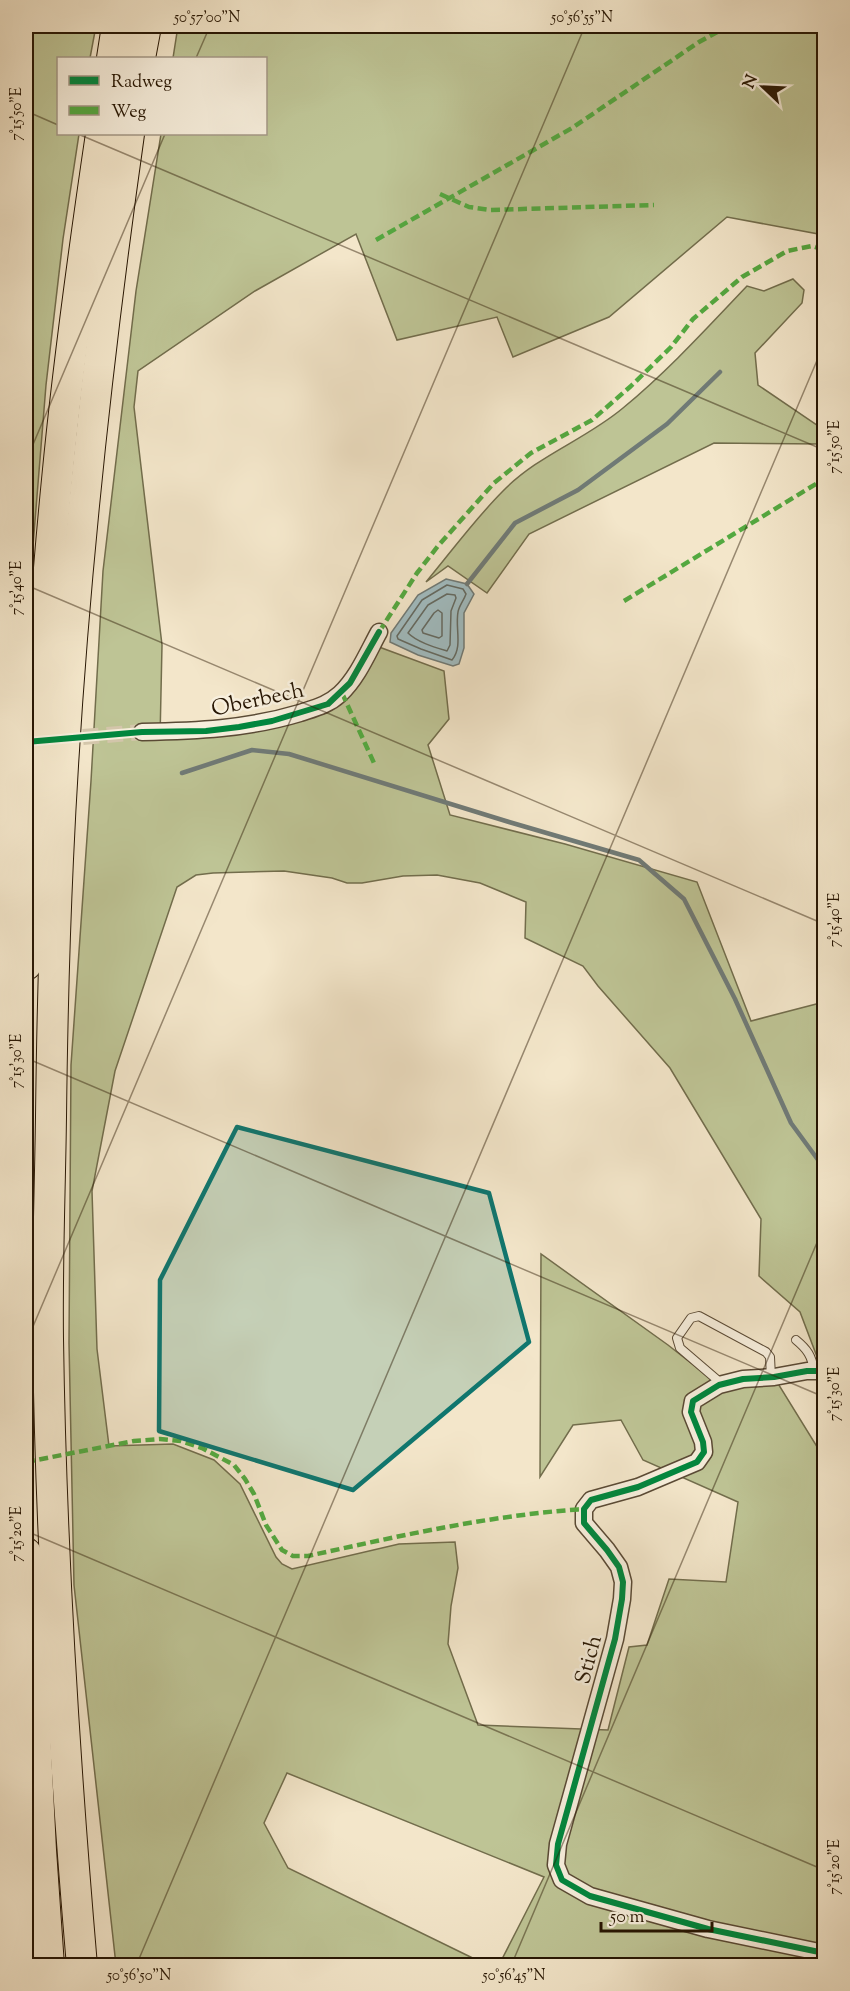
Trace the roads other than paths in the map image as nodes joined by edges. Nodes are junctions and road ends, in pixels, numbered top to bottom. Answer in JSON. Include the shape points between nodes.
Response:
{"nodes":[{"id":1,"x":117,"y":26,"type":"edge"},
{"id":2,"x":146,"y":26,"type":"edge"},
{"id":3,"x":112,"y":57,"type":"edge"},
{"id":4,"x":140,"y":57,"type":"edge"},
{"id":5,"x":101,"y":135,"type":"edge"},
{"id":6,"x":129,"y":135,"type":"edge"},
{"id":7,"x":379,"y":632,"type":"dead end"},
{"id":8,"x":141,"y":732,"type":"tunnel mouth"},
{"id":9,"x":26,"y":965,"type":"edge"},
{"id":10,"x":796,"y":1340,"type":"dead end"},
{"id":11,"x":821,"y":1372,"type":"edge"},
{"id":12,"x":771,"y":1377,"type":"junction"},
{"id":13,"x":723,"y":1384,"type":"junction"},
{"id":14,"x":26,"y":1553,"type":"edge"},
{"id":15,"x":825,"y":1953,"type":"edge"},
{"id":16,"x":49,"y":1965,"type":"edge"},
{"id":17,"x":82,"y":1965,"type":"edge"}],
"edges":[{"from":1,"to":3,"type":"highway"},
{"from":2,"to":4,"type":"highway"},
{"from":5,"to":9,"type":"highway","via":[[57,480],[37,730]]},
{"from":6,"to":17,"type":"highway","via":[[86,482],[66,727],[53,994],[48,1336],[54,1552]]},
{"from":7,"to":8,"type":"street","name":"Oberbech","via":[[350,683],[328,704],[239,727]]},
{"from":10,"to":11,"type":"lane","via":[[807,1349]]},
{"from":11,"to":12,"type":"street","name":"Stich"},
{"from":12,"to":13,"type":"street","name":"Stich"},
{"from":12,"to":13,"type":"lane","via":[[766,1352],[699,1316],[691,1318],[677,1338],[680,1348]]},
{"from":13,"to":15,"type":"street","name":"Stich","via":[[693,1401],[691,1412],[704,1452],[697,1462],[638,1487],[591,1500],[584,1509],[584,1523],[619,1567],[622,1599],[615,1639],[558,1844],[556,1865],[562,1880],[590,1896],[708,1929]]},
{"from":14,"to":16,"type":"highway"}]}
